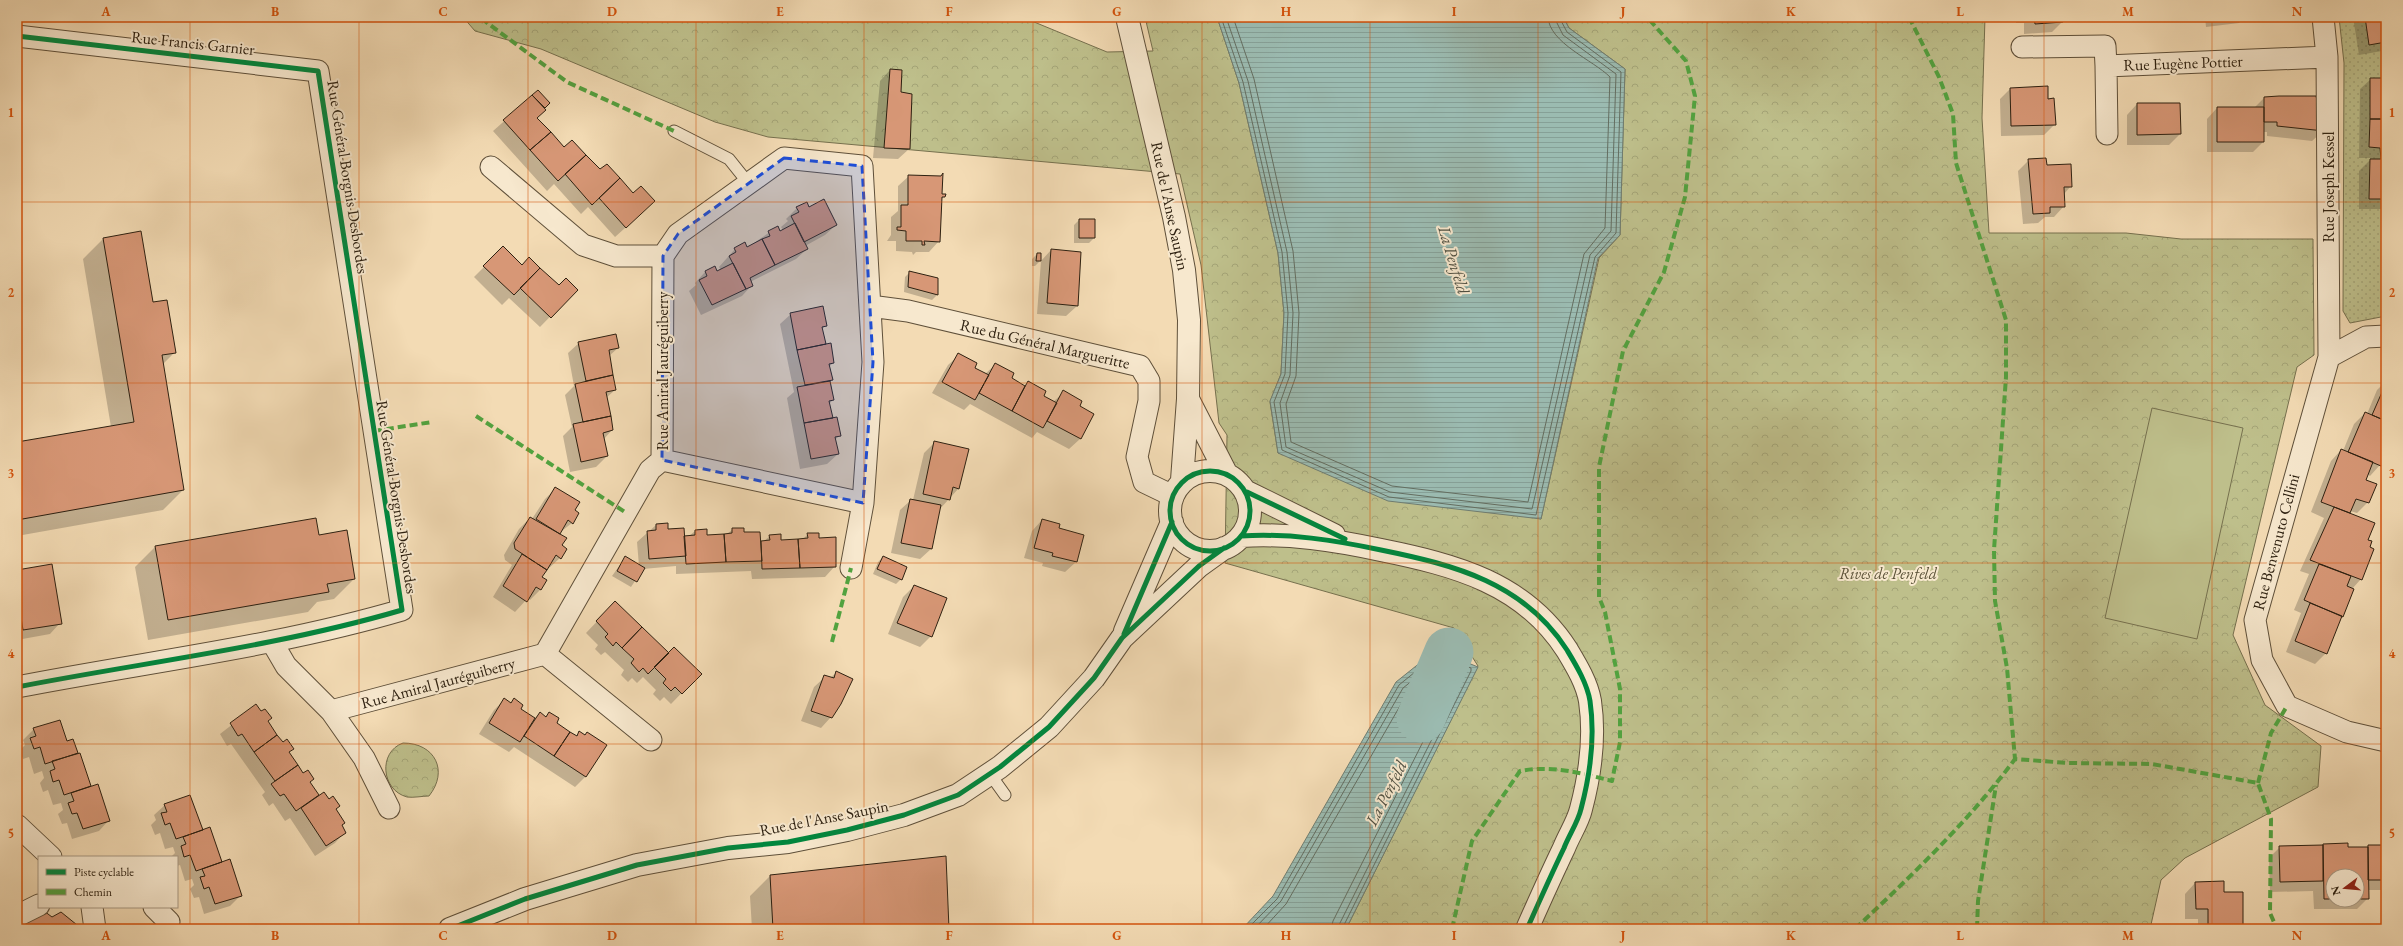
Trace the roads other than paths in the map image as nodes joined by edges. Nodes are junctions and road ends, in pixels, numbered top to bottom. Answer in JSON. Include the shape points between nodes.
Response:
{"nodes":[{"id":1,"x":1127,"y":17,"type":"edge"},
{"id":2,"x":2323,"y":17,"type":"edge"},
{"id":3,"x":17,"y":36,"type":"edge"},
{"id":4,"x":2022,"y":47,"type":"dead end"},
{"id":5,"x":2327,"y":57,"type":"junction"},
{"id":6,"x":2106,"y":66,"type":"junction"},
{"id":7,"x":318,"y":71,"type":"joint"},
{"id":8,"x":674,"y":131,"type":"dead end"},
{"id":9,"x":2107,"y":134,"type":"dead end"},
{"id":10,"x":491,"y":167,"type":"dead end"},
{"id":11,"x":749,"y":184,"type":"junction"},
{"id":12,"x":662,"y":256,"type":"junction"},
{"id":13,"x":870,"y":306,"type":"junction"},
{"id":14,"x":2386,"y":336,"type":"edge"},
{"id":15,"x":2329,"y":357,"type":"junction"},
{"id":16,"x":1188,"y":399,"type":"junction"},
{"id":17,"x":662,"y":460,"type":"junction"},
{"id":18,"x":1226,"y":473,"type":"junction"},
{"id":19,"x":1178,"y":488,"type":"junction"},
{"id":20,"x":1247,"y":492,"type":"junction"},
{"id":21,"x":863,"y":503,"type":"junction"},
{"id":22,"x":1172,"y":522,"type":"junction"},
{"id":23,"x":1233,"y":542,"type":"junction"},
{"id":24,"x":1355,"y":545,"type":"junction"},
{"id":25,"x":850,"y":568,"type":"dead end"},
{"id":26,"x":1122,"y":638,"type":"junction"},
{"id":27,"x":272,"y":642,"type":"junction"},
{"id":28,"x":545,"y":654,"type":"junction"},
{"id":29,"x":17,"y":687,"type":"edge"},
{"id":30,"x":331,"y":712,"type":"junction"},
{"id":31,"x":651,"y":740,"type":"dead end"},
{"id":32,"x":2386,"y":741,"type":"edge"},
{"id":33,"x":990,"y":774,"type":"junction"},
{"id":34,"x":1005,"y":796,"type":"dead end"},
{"id":35,"x":389,"y":808,"type":"dead end"},
{"id":36,"x":17,"y":825,"type":"edge"},
{"id":37,"x":50,"y":856,"type":"edge"},
{"id":38,"x":38,"y":906,"type":"edge"},
{"id":39,"x":92,"y":908,"type":"edge"},
{"id":40,"x":155,"y":908,"type":"edge"},
{"id":41,"x":17,"y":916,"type":"edge"},
{"id":42,"x":169,"y":922,"type":"dead end"},
{"id":43,"x":95,"y":929,"type":"edge"},
{"id":44,"x":450,"y":929,"type":"edge"},
{"id":45,"x":1527,"y":929,"type":"edge"}],
"edges":[{"from":1,"to":16,"type":"street","name":"Rue de l'Anse Saupin","via":[[1184,270],[1190,320]]},
{"from":2,"to":5,"type":"street","name":"Rue Joseph Kessel"},
{"from":3,"to":7,"type":"street","name":"Rue Francis Garnier"},
{"from":4,"to":6,"type":"street","via":[[2105,46]]},
{"from":5,"to":6,"type":"street","name":"Rue Eugène Pottier"},
{"from":5,"to":15,"type":"street","name":"Rue Joseph Kessel"},
{"from":6,"to":9,"type":"street","name":"Rue Eugène Pottier"},
{"from":7,"to":27,"type":"street","name":"Rue Général Borgnis Desbordes","via":[[402,610],[352,625]]},
{"from":8,"to":11,"type":"lane","via":[[729,159]]},
{"from":10,"to":12,"type":"street","via":[[583,245],[616,256]]},
{"from":11,"to":12,"type":"street","via":[[678,234]]},
{"from":11,"to":13,"type":"street","via":[[784,158],[862,166]]},
{"from":12,"to":17,"type":"street","name":"Rue Amiral Jauréguiberry"},
{"from":13,"to":19,"type":"street","name":"Rue du Général Margueritte","via":[[908,311],[1140,366],[1149,380],[1149,400],[1137,457],[1139,469],[1144,482]]},
{"from":13,"to":21,"type":"street","via":[[873,362]]},
{"from":14,"to":15,"type":"street","via":[[2366,337]]},
{"from":15,"to":32,"type":"street","name":"Rue Benvenuto Cellini","via":[[2255,620],[2262,660],[2287,706],[2347,732]]},
{"from":16,"to":18,"type":"street","name":"Rue de l'Anse Saupin"},
{"from":16,"to":19,"type":"street","name":"Rue de l'Anse Saupin"},
{"from":17,"to":21,"type":"street"},
{"from":17,"to":28,"type":"street","name":"Rue Amiral Jauréguiberry","via":[[650,470]]},
{"from":18,"to":19,"type":"street","via":[[1214,470],[1191,474]]},
{"from":18,"to":20,"type":"street","via":[[1238,481]]},
{"from":19,"to":22,"type":"street","via":[[1170,509]]},
{"from":20,"to":23,"type":"street","via":[[1250,519]]},
{"from":20,"to":24,"type":"street"},
{"from":21,"to":25,"type":"street"},
{"from":22,"to":23,"type":"street","via":[[1177,534],[1197,549],[1211,551]]},
{"from":22,"to":26,"type":"street","name":"Rue de l'Anse Saupin"},
{"from":23,"to":24,"type":"street","via":[[1271,534]]},
{"from":23,"to":26,"type":"street","name":"Rue de l'Anse Saupin","via":[[1200,566]]},
{"from":24,"to":45,"type":"street","via":[[1456,568],[1492,582],[1516,596],[1556,632],[1583,680],[1590,700],[1591,742],[1581,810]]},
{"from":26,"to":33,"type":"street","name":"Rue de l'Anse Saupin","via":[[1094,678],[1049,727]]},
{"from":27,"to":29,"type":"street","name":"Rue Général Borgnis Desbordes"},
{"from":27,"to":30,"type":"street","via":[[286,666]]},
{"from":28,"to":30,"type":"street","name":"Rue Amiral Jauréguiberry"},
{"from":28,"to":31,"type":"street"},
{"from":30,"to":35,"type":"street","via":[[364,758]]},
{"from":33,"to":34,"type":"lane"},
{"from":33,"to":44,"type":"street","name":"Rue de l'Anse Saupin","via":[[958,795],[904,815],[788,842],[728,848],[637,865],[525,899]]},
{"from":36,"to":37,"type":"street"},
{"from":38,"to":41,"type":"street"},
{"from":39,"to":43,"type":"street"},
{"from":40,"to":42,"type":"street"}]}
